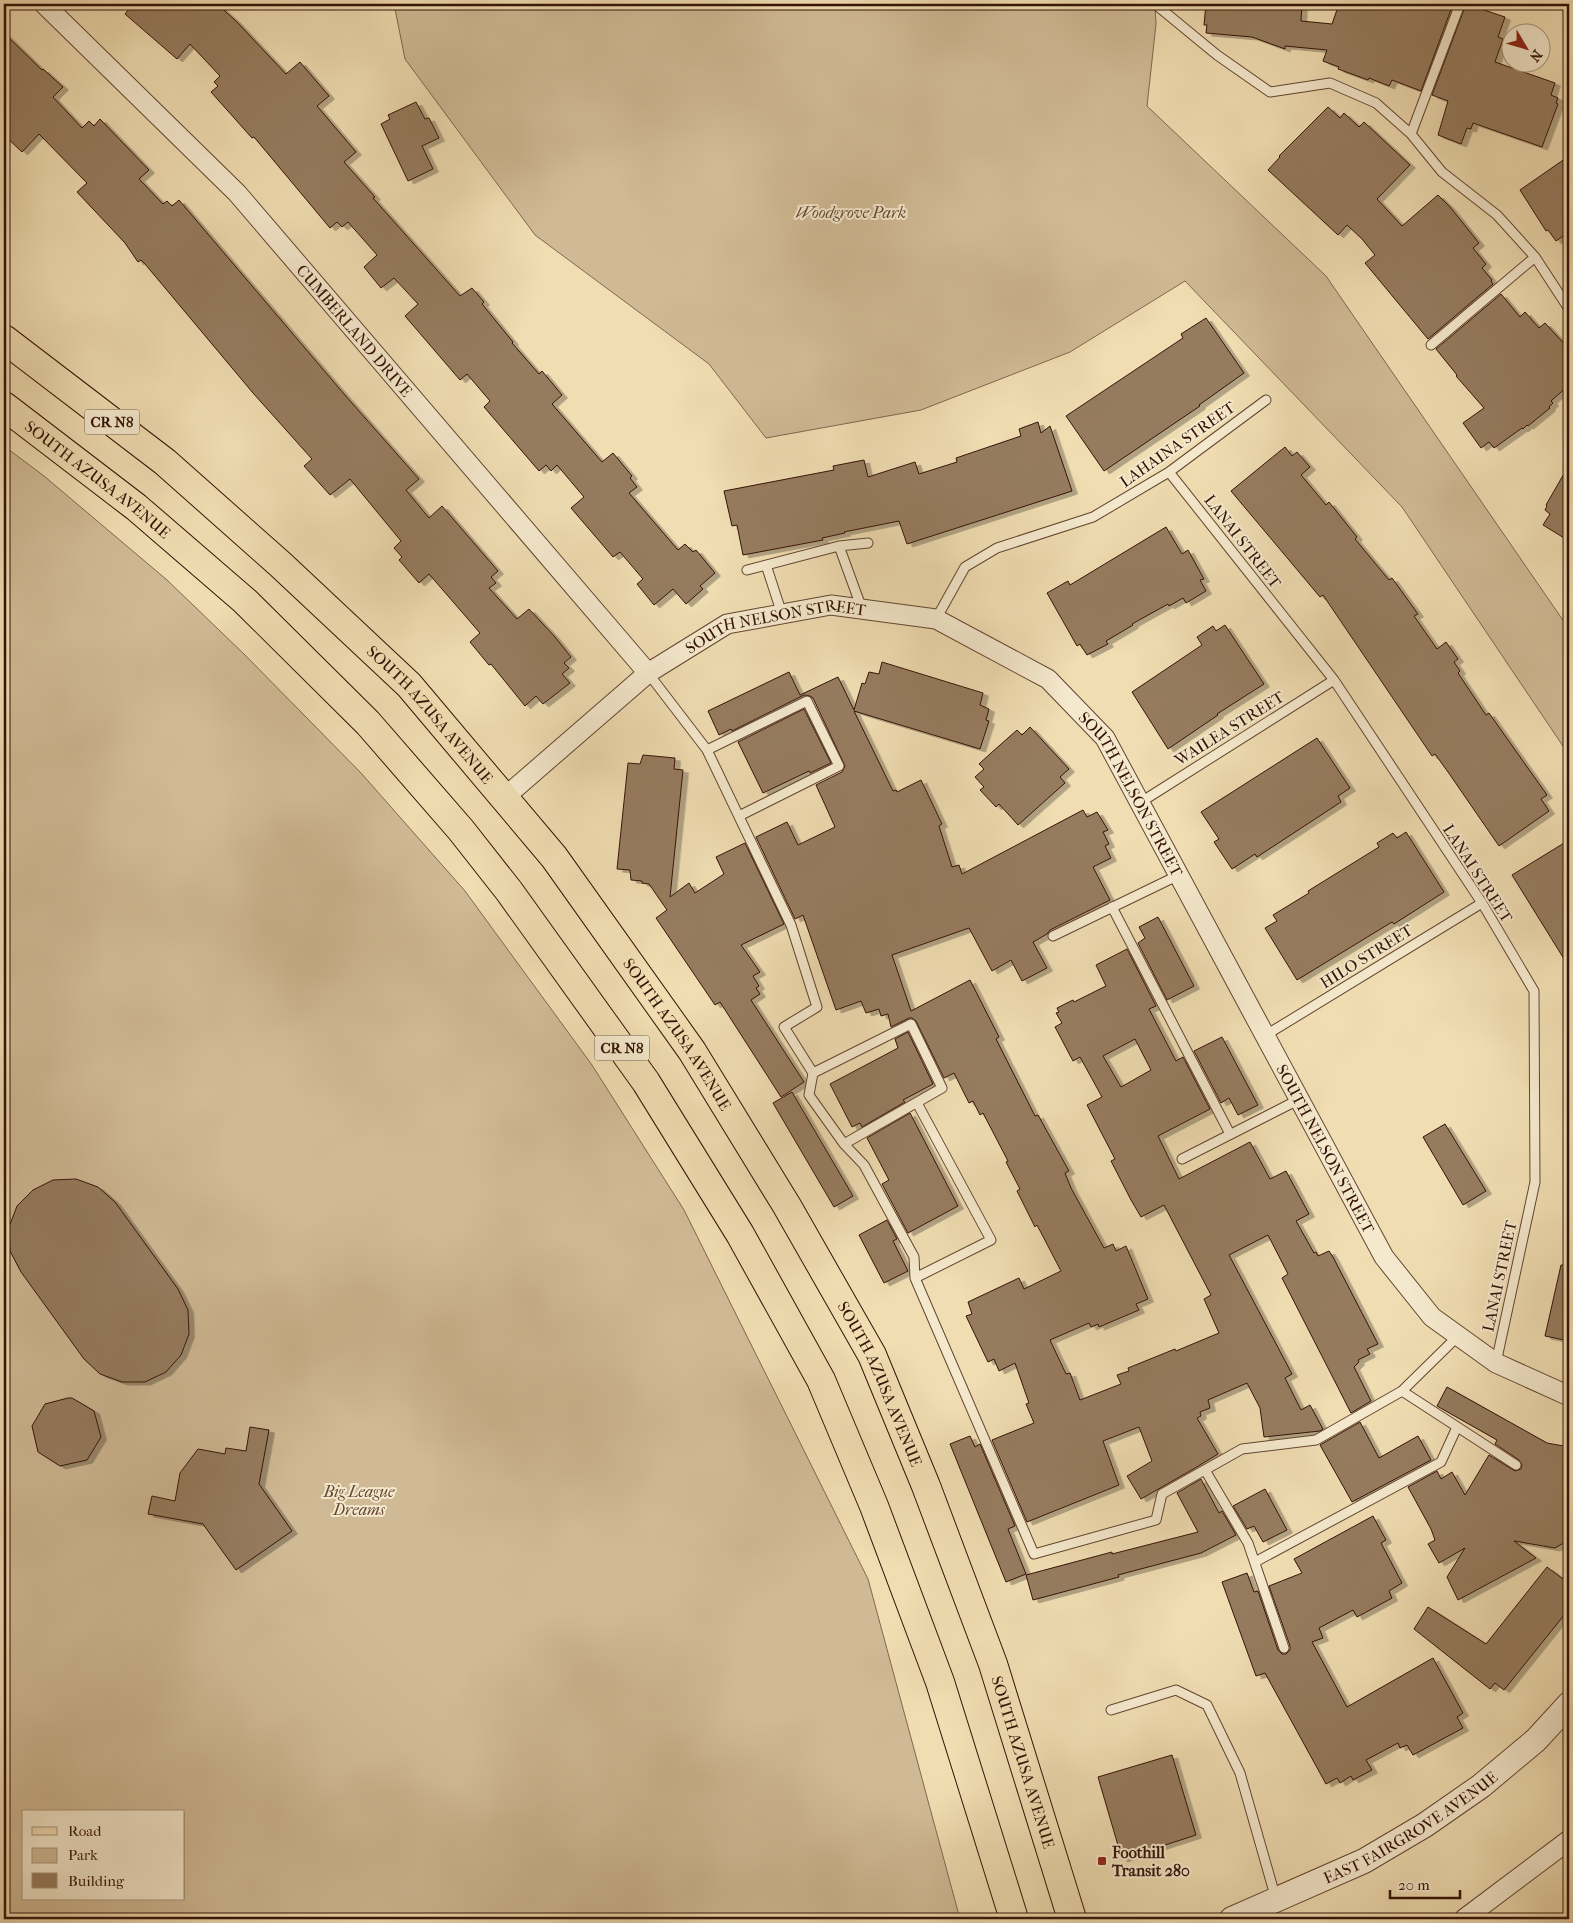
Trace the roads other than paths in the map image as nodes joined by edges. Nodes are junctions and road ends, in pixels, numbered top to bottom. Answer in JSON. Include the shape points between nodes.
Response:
{"nodes":[{"id":1,"x":44,"y":4,"type":"edge"},
{"id":2,"x":1155,"y":4,"type":"edge"},
{"id":3,"x":1460,"y":4,"type":"edge"},
{"id":4,"x":1411,"y":134,"type":"junction"},
{"id":5,"x":1535,"y":257,"type":"junction"},
{"id":6,"x":1565,"y":294,"type":"edge"},
{"id":7,"x":1569,"y":309,"type":"edge"},
{"id":8,"x":4,"y":339,"type":"edge"},
{"id":9,"x":1431,"y":345,"type":"dead end"},
{"id":10,"x":1266,"y":400,"type":"dead end"},
{"id":11,"x":4,"y":406,"type":"edge"},
{"id":12,"x":1168,"y":472,"type":"junction"},
{"id":13,"x":868,"y":543,"type":"dead end"},
{"id":14,"x":839,"y":546,"type":"junction"},
{"id":15,"x":766,"y":565,"type":"junction"},
{"id":16,"x":746,"y":570,"type":"dead end"},
{"id":17,"x":862,"y":609,"type":"junction"},
{"id":18,"x":782,"y":614,"type":"junction"},
{"id":19,"x":936,"y":619,"type":"junction"},
{"id":20,"x":648,"y":673,"type":"junction"},
{"id":21,"x":1334,"y":680,"type":"junction"},
{"id":22,"x":707,"y":750,"type":"junction"},
{"id":23,"x":505,"y":798,"type":"junction"},
{"id":24,"x":1140,"y":802,"type":"junction"},
{"id":25,"x":739,"y":816,"type":"junction"},
{"id":26,"x":1180,"y":874,"type":"junction"},
{"id":27,"x":1482,"y":903,"type":"junction"},
{"id":28,"x":1112,"y":907,"type":"junction"},
{"id":29,"x":1053,"y":936,"type":"dead end"},
{"id":30,"x":1266,"y":1035,"type":"junction"},
{"id":31,"x":813,"y":1073,"type":"junction"},
{"id":32,"x":1300,"y":1099,"type":"junction"},
{"id":33,"x":917,"y":1103,"type":"junction"},
{"id":34,"x":1230,"y":1134,"type":"junction"},
{"id":35,"x":844,"y":1144,"type":"junction"},
{"id":36,"x":1182,"y":1159,"type":"dead end"},
{"id":37,"x":915,"y":1278,"type":"junction"},
{"id":38,"x":1458,"y":1336,"type":"junction"},
{"id":39,"x":1496,"y":1363,"type":"junction"},
{"id":40,"x":1402,"y":1392,"type":"junction"},
{"id":41,"x":1569,"y":1396,"type":"edge"},
{"id":42,"x":1457,"y":1427,"type":"junction"},
{"id":43,"x":1516,"y":1465,"type":"dead end"},
{"id":44,"x":1205,"y":1470,"type":"junction"},
{"id":45,"x":1255,"y":1562,"type":"junction"},
{"id":46,"x":1284,"y":1648,"type":"dead end"},
{"id":47,"x":1569,"y":1704,"type":"edge"},
{"id":48,"x":1111,"y":1710,"type":"dead end"},
{"id":49,"x":1569,"y":1840,"type":"edge"},
{"id":50,"x":1276,"y":1900,"type":"junction"},
{"id":51,"x":1014,"y":1919,"type":"edge"},
{"id":52,"x":1072,"y":1919,"type":"edge"},
{"id":53,"x":1232,"y":1919,"type":"edge"},
{"id":54,"x":1464,"y":1919,"type":"edge"}],
"edges":[{"from":1,"to":20,"type":"street","name":"CUMBERLAND DRIVE","via":[[237,193]]},
{"from":2,"to":4,"type":"lane","via":[[1270,92],[1330,83],[1376,104]]},
{"from":3,"to":4,"type":"lane"},
{"from":4,"to":5,"type":"lane","via":[[1442,172],[1497,215]]},
{"from":5,"to":6,"type":"lane"},
{"from":5,"to":9,"type":"lane"},
{"from":6,"to":7,"type":"lane"},
{"from":8,"to":23,"type":"main road","name":"SOUTH AZUSA AVENUE","number":"CR N8","via":[[165,462],[280,564],[409,685]]},
{"from":10,"to":12,"type":"lane","name":"LAHAINA STREET"},
{"from":11,"to":51,"type":"main road","name":"SOUTH AZUSA AVENUE","number":"CR N8","via":[[136,507],[245,601],[368,723],[509,891],[646,1082],[740,1234],[821,1380],[874,1506],[940,1682]]},
{"from":12,"to":19,"type":"lane","name":"LAHAINA STREET","via":[[1093,517],[997,548],[965,568]]},
{"from":12,"to":21,"type":"lane","name":"LANAI STREET"},
{"from":13,"to":14,"type":"lane"},
{"from":14,"to":15,"type":"lane"},
{"from":14,"to":17,"type":"lane"},
{"from":15,"to":16,"type":"lane"},
{"from":15,"to":18,"type":"lane"},
{"from":17,"to":18,"type":"street","name":"SOUTH NELSON STREET","via":[[831,605]]},
{"from":17,"to":19,"type":"street","name":"SOUTH NELSON STREET"},
{"from":18,"to":20,"type":"street","name":"SOUTH NELSON STREET","via":[[727,624]]},
{"from":19,"to":24,"type":"street","name":"SOUTH NELSON STREET","via":[[1048,679],[1105,738]]},
{"from":20,"to":22,"type":"lane"},
{"from":20,"to":23,"type":"street","name":"SOUTH NELSON STREET"},
{"from":21,"to":24,"type":"lane","name":"WAILEA STREET"},
{"from":21,"to":27,"type":"lane","name":"LANAI STREET"},
{"from":22,"to":25,"type":"lane"},
{"from":22,"to":25,"type":"lane","via":[[807,701],[839,766]]},
{"from":23,"to":52,"type":"main road","name":"SOUTH AZUSA AVENUE","number":"CR N8","via":[[554,857],[692,1051],[787,1206],[872,1355],[926,1486],[993,1664]]},
{"from":24,"to":26,"type":"street","name":"SOUTH NELSON STREET"},
{"from":25,"to":31,"type":"lane","via":[[791,925],[817,1007],[784,1027]]},
{"from":26,"to":28,"type":"lane"},
{"from":26,"to":30,"type":"street","name":"SOUTH NELSON STREET"},
{"from":27,"to":30,"type":"lane","name":"HILO STREET"},
{"from":27,"to":39,"type":"lane","name":"LANAI STREET","via":[[1534,991],[1535,1182]]},
{"from":28,"to":29,"type":"lane"},
{"from":28,"to":34,"type":"lane"},
{"from":30,"to":32,"type":"street","name":"SOUTH NELSON STREET"},
{"from":31,"to":33,"type":"lane","via":[[911,1024],[942,1088]]},
{"from":31,"to":35,"type":"lane","via":[[809,1095]]},
{"from":32,"to":34,"type":"lane"},
{"from":32,"to":38,"type":"street","name":"SOUTH NELSON STREET","via":[[1384,1257],[1432,1317]]},
{"from":33,"to":35,"type":"lane"},
{"from":33,"to":37,"type":"lane","via":[[991,1240]]},
{"from":34,"to":36,"type":"lane"},
{"from":35,"to":37,"type":"lane","via":[[864,1165],[914,1257]]},
{"from":37,"to":44,"type":"lane","via":[[1034,1554],[1156,1520],[1162,1494]]},
{"from":38,"to":39,"type":"street","name":"SOUTH NELSON STREET"},
{"from":38,"to":40,"type":"lane"},
{"from":39,"to":41,"type":"street","name":"SOUTH NELSON STREET"},
{"from":40,"to":42,"type":"lane"},
{"from":40,"to":44,"type":"lane","via":[[1316,1440],[1242,1449]]},
{"from":42,"to":43,"type":"lane"},
{"from":42,"to":45,"type":"lane","via":[[1441,1462]]},
{"from":44,"to":45,"type":"lane","via":[[1248,1543]]},
{"from":45,"to":46,"type":"lane"},
{"from":47,"to":50,"type":"street","name":"EAST FAIRGROVE AVENUE","via":[[1536,1740],[1481,1786],[1425,1825],[1364,1861]]},
{"from":48,"to":50,"type":"lane","via":[[1176,1690],[1207,1705],[1240,1774]]},
{"from":49,"to":54,"type":"street"},
{"from":50,"to":53,"type":"street","name":"EAST FAIRGROVE AVENUE"}]}
